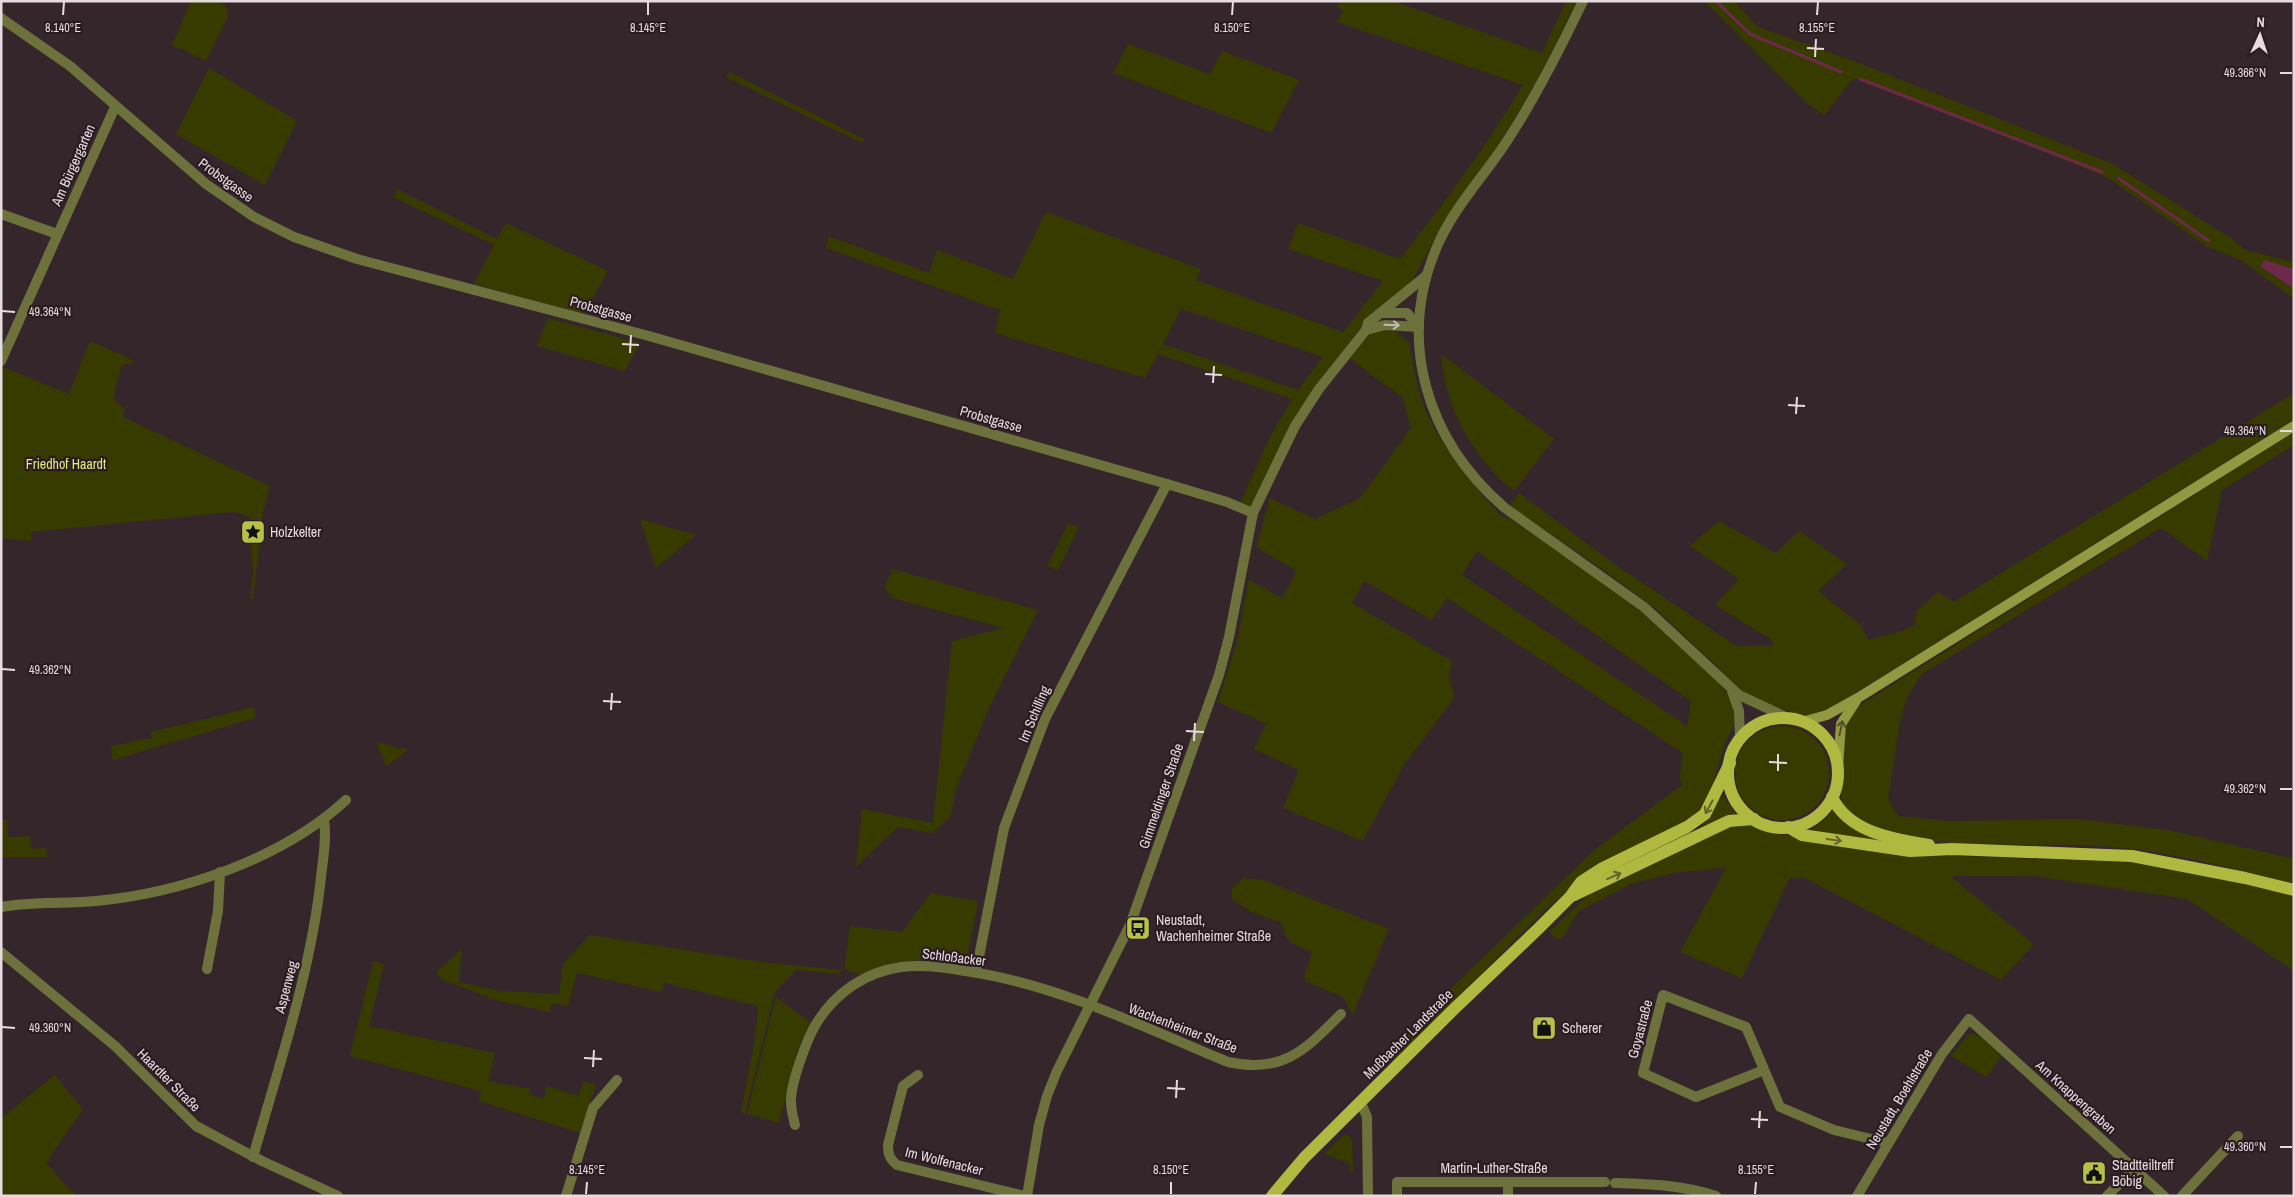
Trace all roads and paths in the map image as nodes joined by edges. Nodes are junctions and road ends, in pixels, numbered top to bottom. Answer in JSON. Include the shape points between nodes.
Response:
{"nodes":[{"id":1,"x":1582,"y":1,"type":"edge"},
{"id":2,"x":1,"y":18,"type":"edge"},
{"id":3,"x":115,"y":107,"type":"junction"},
{"id":4,"x":1,"y":214,"type":"edge"},
{"id":5,"x":57,"y":234,"type":"junction"},
{"id":6,"x":1426,"y":276,"type":"junction"},
{"id":7,"x":1380,"y":314,"type":"junction"},
{"id":8,"x":1419,"y":327,"type":"junction"},
{"id":9,"x":1366,"y":330,"type":"junction"},
{"id":10,"x":1,"y":361,"type":"edge"},
{"id":11,"x":2294,"y":426,"type":"edge"},
{"id":12,"x":1167,"y":484,"type":"junction"},
{"id":13,"x":1252,"y":513,"type":"junction"},
{"id":14,"x":1730,"y":688,"type":"junction"},
{"id":15,"x":1861,"y":696,"type":"junction"},
{"id":16,"x":1796,"y":720,"type":"junction"},
{"id":17,"x":1740,"y":740,"type":"junction"},
{"id":18,"x":1730,"y":763,"type":"junction"},
{"id":19,"x":1838,"y":767,"type":"junction"},
{"id":20,"x":1832,"y":797,"type":"junction"},
{"id":21,"x":346,"y":800,"type":"dead end"},
{"id":22,"x":1754,"y":819,"type":"junction"},
{"id":23,"x":324,"y":820,"type":"junction"},
{"id":24,"x":1788,"y":827,"type":"junction"},
{"id":25,"x":1952,"y":849,"type":"junction"},
{"id":26,"x":220,"y":872,"type":"junction"},
{"id":27,"x":2294,"y":890,"type":"edge"},
{"id":28,"x":1570,"y":897,"type":"junction"},
{"id":29,"x":1,"y":906,"type":"edge"},
{"id":30,"x":1,"y":952,"type":"edge"},
{"id":31,"x":208,"y":969,"type":"dead end"},
{"id":32,"x":976,"y":972,"type":"junction"},
{"id":33,"x":1089,"y":1006,"type":"junction"},
{"id":34,"x":1341,"y":1014,"type":"dead end"},
{"id":35,"x":1969,"y":1020,"type":"joint"},
{"id":36,"x":1764,"y":1070,"type":"junction"},
{"id":37,"x":918,"y":1075,"type":"dead end"},
{"id":38,"x":617,"y":1080,"type":"dead end"},
{"id":39,"x":1361,"y":1103,"type":"junction"},
{"id":40,"x":795,"y":1125,"type":"dead end"},
{"id":41,"x":2238,"y":1136,"type":"dead end"},
{"id":42,"x":1888,"y":1143,"type":"junction"},
{"id":43,"x":253,"y":1157,"type":"junction"},
{"id":44,"x":2134,"y":1168,"type":"junction"},
{"id":45,"x":1508,"y":1182,"type":"junction"},
{"id":46,"x":338,"y":1196,"type":"edge"},
{"id":47,"x":566,"y":1196,"type":"edge"},
{"id":48,"x":1026,"y":1196,"type":"edge"},
{"id":49,"x":1272,"y":1196,"type":"edge"},
{"id":50,"x":1368,"y":1196,"type":"edge"},
{"id":51,"x":1397,"y":1196,"type":"edge"},
{"id":52,"x":1508,"y":1196,"type":"edge"},
{"id":53,"x":1716,"y":1196,"type":"edge"},
{"id":54,"x":1857,"y":1196,"type":"edge"},
{"id":55,"x":2108,"y":1196,"type":"edge"},
{"id":56,"x":2164,"y":1196,"type":"edge"},
{"id":57,"x":2182,"y":1196,"type":"edge"}],
"edges":[{"from":1,"to":6,"type":"street","via":[[1525,111],[1446,228]]},
{"from":2,"to":3,"type":"street","name":"Probstgasse","via":[[70,66]]},
{"from":3,"to":5,"type":"street","name":"Am Bürgergarten"},
{"from":3,"to":12,"type":"street","name":"Probstgasse","via":[[206,184],[236,205],[270,226],[320,247],[649,336]]},
{"from":4,"to":5,"type":"street"},
{"from":5,"to":10,"type":"street","name":"Am Bürgergarten"},
{"from":6,"to":7,"type":"street","name":"Gimmeldinger Straße"},
{"from":6,"to":8,"type":"street"},
{"from":7,"to":8,"type":"street","via":[[1391,311],[1407,313]]},
{"from":7,"to":9,"type":"street","name":"Gimmeldinger Straße","via":[[1368,323]]},
{"from":9,"to":8,"type":"street","one_way":true,"via":[[1385,325]]},
{"from":8,"to":14,"type":"street","via":[[1423,373],[1431,404],[1450,443],[1474,479],[1504,508],[1644,608]]},
{"from":9,"to":13,"type":"street","name":"Gimmeldinger Straße","via":[[1319,389],[1295,426]]},
{"from":11,"to":15,"type":"main road"},
{"from":12,"to":13,"type":"street","name":"Probstgasse"},
{"from":12,"to":32,"type":"street","name":"Im Schilling","via":[[1045,719],[1004,828]]},
{"from":13,"to":33,"type":"street","name":"Gimmeldinger Straße","via":[[1219,675],[1130,925]]},
{"from":14,"to":16,"type":"street","via":[[1745,699]]},
{"from":14,"to":17,"type":"street","via":[[1739,711]]},
{"from":15,"to":16,"type":"main road","via":[[1827,715]]},
{"from":19,"to":15,"type":"main road","one_way":true,"via":[[1842,720]]},
{"from":16,"to":17,"type":"main road","via":[[1771,720],[1759,724]]},
{"from":16,"to":19,"type":"main road","via":[[1815,728],[1828,741]]},
{"from":17,"to":18,"type":"main road"},
{"from":18,"to":22,"type":"main road","via":[[1729,780],[1734,797]]},
{"from":18,"to":28,"type":"main road","one_way":true,"via":[[1710,807],[1701,818],[1601,869],[1581,882]]},
{"from":19,"to":20,"type":"main road"},
{"from":20,"to":24,"type":"main road","via":[[1813,818]]},
{"from":20,"to":25,"type":"main road","via":[[1844,816],[1862,827],[1896,838]]},
{"from":21,"to":23,"type":"street"},
{"from":22,"to":24,"type":"main road","via":[[1770,826]]},
{"from":28,"to":22,"type":"main road","one_way":true,"via":[[1720,825]]},
{"from":23,"to":26,"type":"street","via":[[269,851]]},
{"from":23,"to":43,"type":"street","name":"Aspenweg","via":[[326,835],[320,892],[309,953]]},
{"from":24,"to":25,"type":"main road","one_way":true,"via":[[1802,835],[1910,851]]},
{"from":25,"to":27,"type":"main road","via":[[2132,856]]},
{"from":26,"to":29,"type":"street","via":[[185,884],[121,898]]},
{"from":26,"to":31,"type":"street","via":[[218,911]]},
{"from":28,"to":39,"type":"main road","name":"Mußbacher Landstraße"},
{"from":30,"to":43,"type":"street","name":"Haardter Straße","via":[[115,1046],[196,1126]]},
{"from":32,"to":33,"type":"street","name":"Schloßacker","via":[[1035,985]]},
{"from":32,"to":40,"type":"street","name":"Schloßacker","via":[[934,966],[900,967],[857,982],[842,993],[821,1016],[801,1058],[790,1100]]},
{"from":33,"to":34,"type":"street","name":"Wachenheimer Straße","via":[[1228,1062],[1246,1066],[1274,1064],[1295,1056]]},
{"from":33,"to":48,"type":"street","name":"Gimmeldinger Straße","via":[[1047,1096]]},
{"from":35,"to":42,"type":"street","name":"Neustadt, Boehlstraße","via":[[1942,1054]]},
{"from":35,"to":44,"type":"street","name":"Am Knappengraben"},
{"from":36,"to":36,"type":"street","name":"Goyastraße","via":[[1746,1028],[1663,995],[1643,1073],[1696,1097]]},
{"from":36,"to":42,"type":"street","name":"Goyastraße","via":[[1780,1107],[1834,1130]]},
{"from":37,"to":48,"type":"street","name":"Im Wolfenacker","via":[[903,1086],[888,1146],[891,1160],[897,1165]]},
{"from":38,"to":47,"type":"street","via":[[593,1108]]},
{"from":39,"to":49,"type":"main road","name":"Mußbacher Landstraße","via":[[1304,1158]]},
{"from":39,"to":50,"type":"street","via":[[1367,1117]]},
{"from":41,"to":57,"type":"street"},
{"from":42,"to":54,"type":"street","name":"Neustadt, Boehlstraße"},
{"from":43,"to":46,"type":"street","name":"Haardter Straße"},
{"from":44,"to":55,"type":"street"},
{"from":44,"to":56,"type":"street","name":"Am Knappengraben"},
{"from":45,"to":51,"type":"street","name":"Martin-Luther-Straße","via":[[1397,1182]]},
{"from":45,"to":52,"type":"street"},
{"from":45,"to":53,"type":"street","name":"Martin-Luther-Straße","via":[[1669,1185]]}]}
